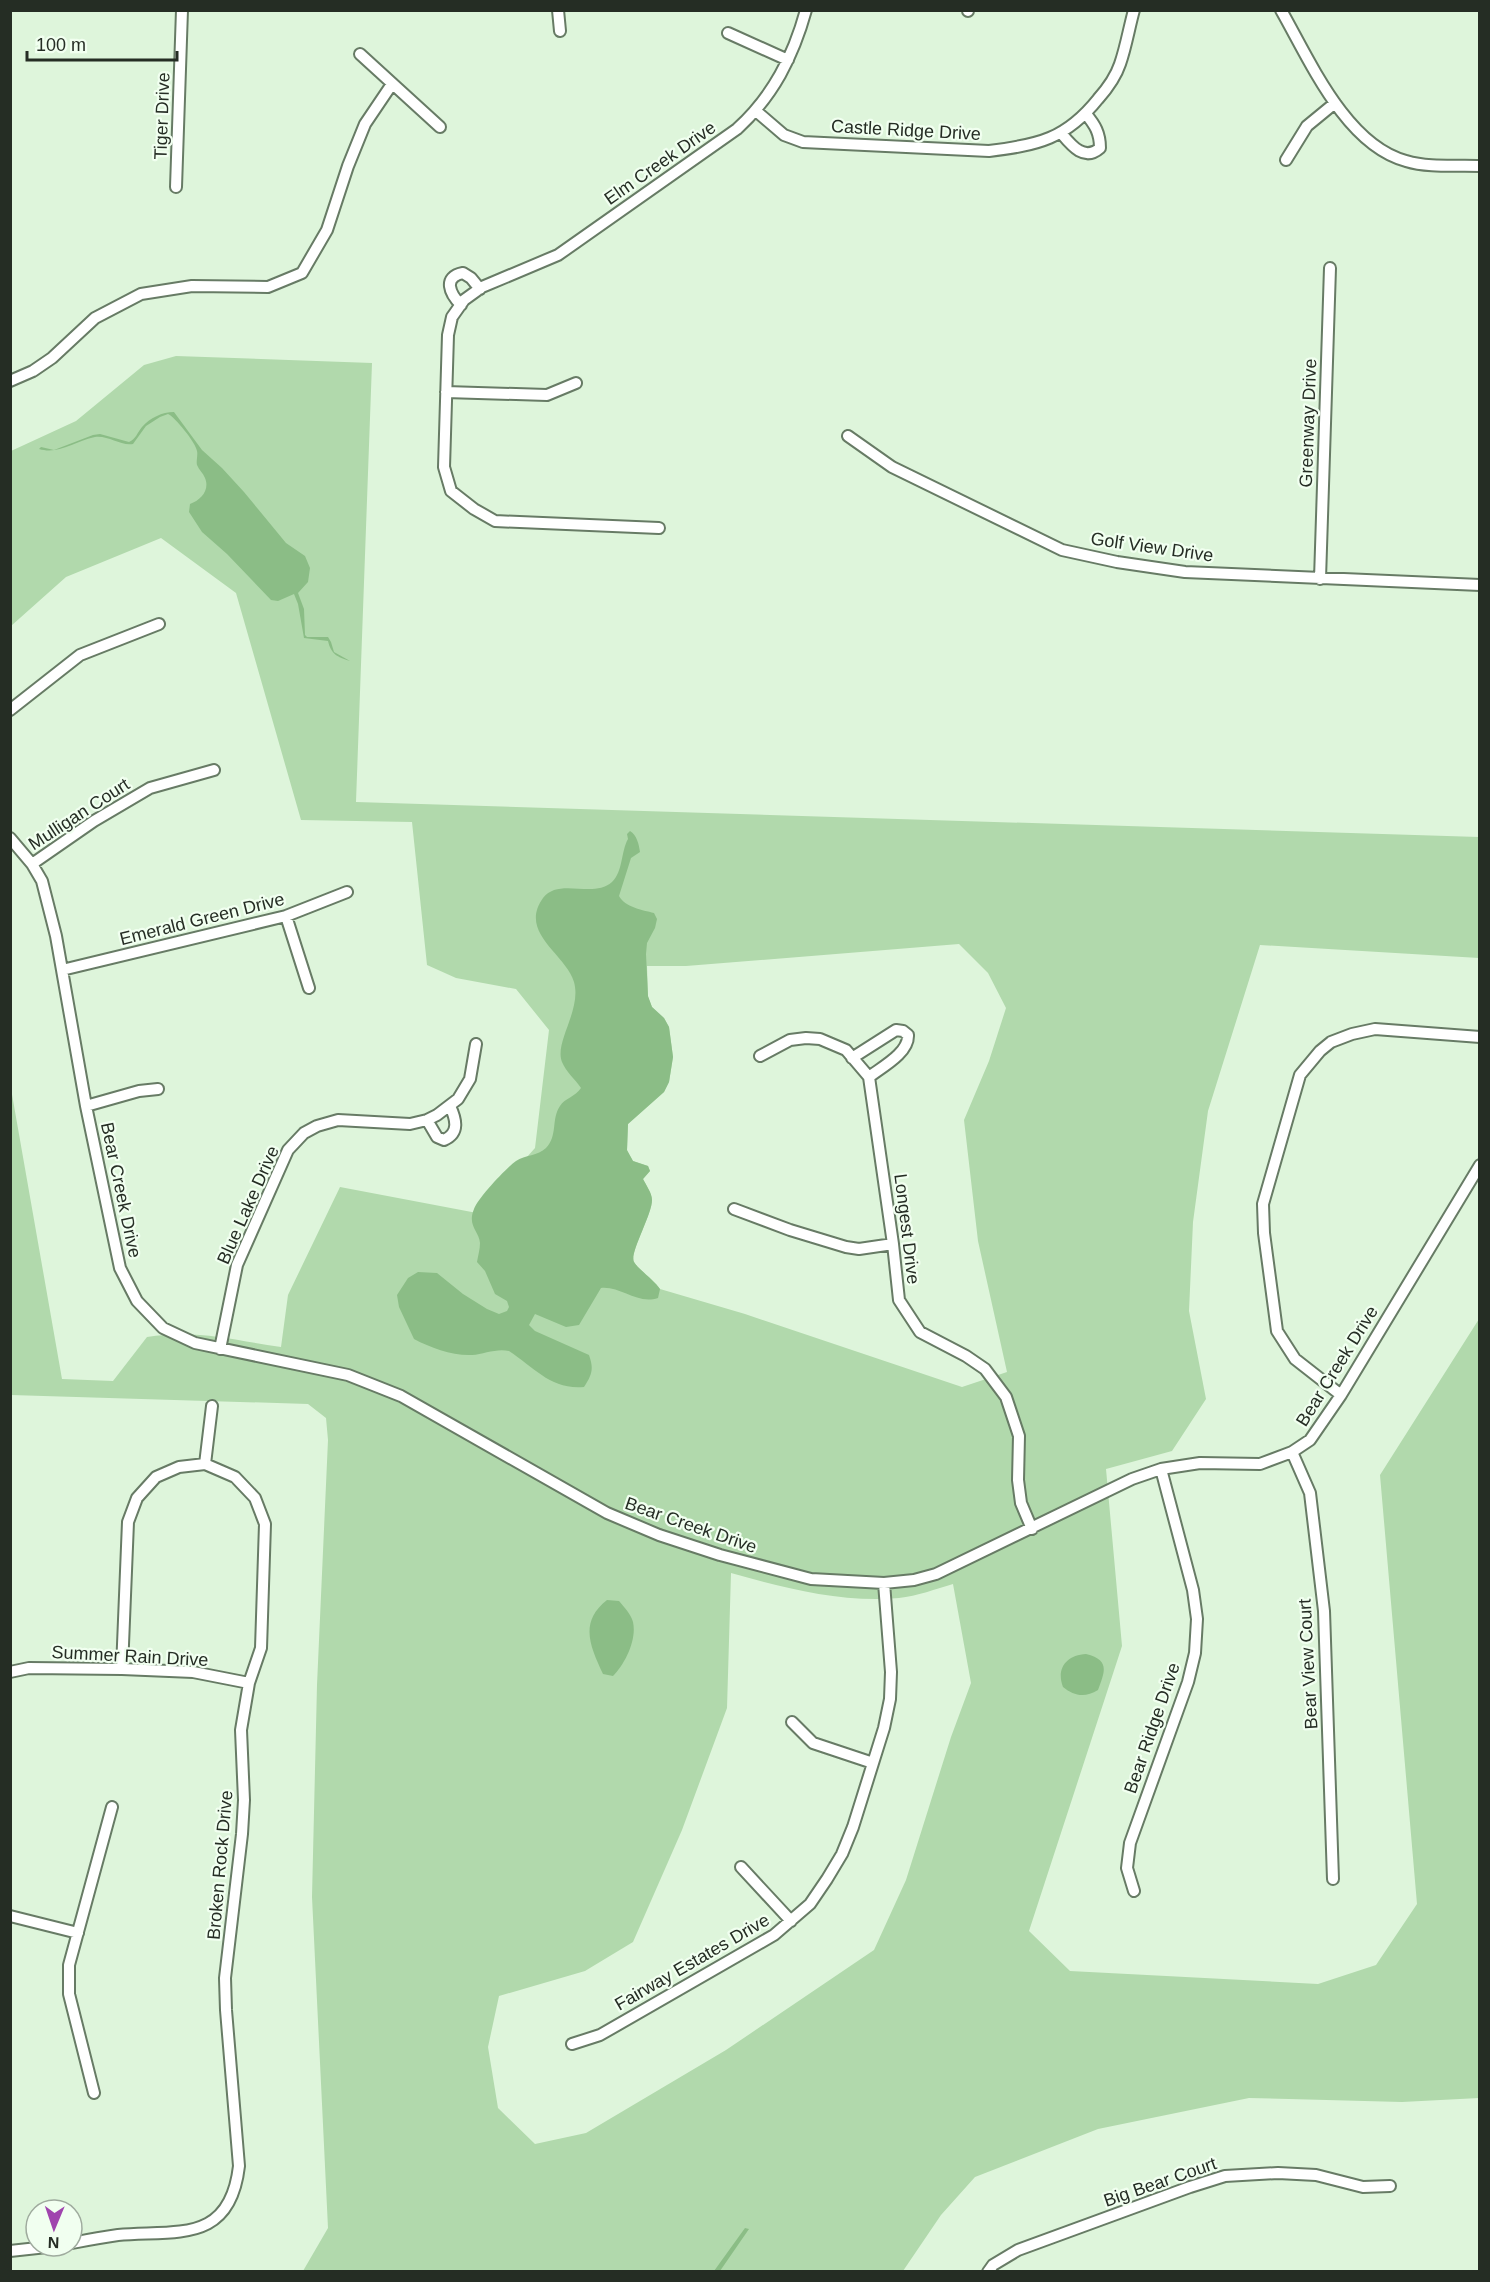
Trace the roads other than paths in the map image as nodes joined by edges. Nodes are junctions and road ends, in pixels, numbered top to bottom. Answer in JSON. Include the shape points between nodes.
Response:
{"nodes":[{"id":1,"x":182,"y":10,"type":"edge"},
{"id":2,"x":558,"y":10,"type":"edge"},
{"id":3,"x":806,"y":10,"type":"edge"},
{"id":4,"x":1134,"y":10,"type":"edge"},
{"id":5,"x":1281,"y":10,"type":"edge"},
{"id":6,"x":560,"y":31,"type":"dead end"},
{"id":7,"x":728,"y":33,"type":"dead end"},
{"id":8,"x":360,"y":54,"type":"dead end"},
{"id":9,"x":788,"y":60,"type":"junction"},
{"id":10,"x":392,"y":84,"type":"junction"},
{"id":11,"x":1335,"y":103,"type":"junction"},
{"id":12,"x":756,"y":111,"type":"junction"},
{"id":13,"x":1086,"y":114,"type":"junction"},
{"id":14,"x":440,"y":127,"type":"dead end"},
{"id":15,"x":1061,"y":133,"type":"junction"},
{"id":16,"x":1286,"y":160,"type":"dead end"},
{"id":17,"x":1479,"y":166,"type":"edge"},
{"id":18,"x":176,"y":188,"type":"dead end"},
{"id":19,"x":1330,"y":268,"type":"dead end"},
{"id":20,"x":480,"y":289,"type":"junction"},
{"id":21,"x":461,"y":305,"type":"junction"},
{"id":22,"x":10,"y":381,"type":"edge"},
{"id":23,"x":576,"y":383,"type":"dead end"},
{"id":24,"x":446,"y":392,"type":"junction"},
{"id":25,"x":848,"y":436,"type":"dead end"},
{"id":26,"x":659,"y":528,"type":"dead end"},
{"id":27,"x":1320,"y":579,"type":"junction"},
{"id":28,"x":1479,"y":585,"type":"edge"},
{"id":29,"x":159,"y":624,"type":"dead end"},
{"id":30,"x":10,"y":710,"type":"edge"},
{"id":31,"x":214,"y":770,"type":"dead end"},
{"id":32,"x":10,"y":838,"type":"edge"},
{"id":33,"x":32,"y":864,"type":"junction"},
{"id":34,"x":347,"y":892,"type":"dead end"},
{"id":35,"x":286,"y":916,"type":"junction"},
{"id":36,"x":62,"y":970,"type":"junction"},
{"id":37,"x":309,"y":988,"type":"dead end"},
{"id":38,"x":1479,"y":1037,"type":"edge"},
{"id":39,"x":477,"y":1044,"type":"dead end"},
{"id":40,"x":760,"y":1056,"type":"dead end"},
{"id":41,"x":852,"y":1058,"type":"junction"},
{"id":42,"x":869,"y":1077,"type":"junction"},
{"id":43,"x":158,"y":1089,"type":"dead end"},
{"id":44,"x":86,"y":1106,"type":"junction"},
{"id":45,"x":450,"y":1106,"type":"junction"},
{"id":46,"x":427,"y":1120,"type":"junction"},
{"id":47,"x":1479,"y":1165,"type":"edge"},
{"id":48,"x":734,"y":1209,"type":"dead end"},
{"id":49,"x":893,"y":1244,"type":"junction"},
{"id":50,"x":220,"y":1349,"type":"junction"},
{"id":51,"x":1341,"y":1395,"type":"junction"},
{"id":52,"x":212,"y":1406,"type":"dead end"},
{"id":53,"x":1292,"y":1452,"type":"junction"},
{"id":54,"x":205,"y":1464,"type":"junction"},
{"id":55,"x":1161,"y":1469,"type":"junction"},
{"id":56,"x":1032,"y":1529,"type":"junction"},
{"id":57,"x":884,"y":1583,"type":"junction"},
{"id":58,"x":122,"y":1669,"type":"junction"},
{"id":59,"x":10,"y":1672,"type":"edge"},
{"id":60,"x":249,"y":1683,"type":"junction"},
{"id":61,"x":792,"y":1722,"type":"dead end"},
{"id":62,"x":873,"y":1763,"type":"junction"},
{"id":63,"x":112,"y":1807,"type":"dead end"},
{"id":64,"x":741,"y":1867,"type":"dead end"},
{"id":65,"x":1333,"y":1879,"type":"dead end"},
{"id":66,"x":1134,"y":1891,"type":"dead end"},
{"id":67,"x":10,"y":1916,"type":"edge"},
{"id":68,"x":791,"y":1921,"type":"junction"},
{"id":69,"x":78,"y":1933,"type":"junction"},
{"id":70,"x":572,"y":2044,"type":"dead end"},
{"id":71,"x":94,"y":2093,"type":"dead end"},
{"id":72,"x":1390,"y":2186,"type":"dead end"},
{"id":73,"x":84,"y":2241,"type":"edge"},
{"id":74,"x":988,"y":2271,"type":"edge"}],
"edges":[{"from":1,"to":18,"type":"street","name":"Tiger Drive"},
{"from":2,"to":6,"type":"street"},
{"from":3,"to":9,"type":"street","name":"Elm Creek Drive"},
{"from":4,"to":13,"type":"street","name":"Castle Ridge Drive","via":[[1120,66]]},
{"from":5,"to":11,"type":"street"},
{"from":7,"to":9,"type":"street"},
{"from":8,"to":10,"type":"street"},
{"from":9,"to":12,"type":"street","name":"Elm Creek Drive"},
{"from":10,"to":14,"type":"street"},
{"from":10,"to":22,"type":"street","via":[[365,124],[327,230],[302,273],[268,287],[192,286],[141,294],[95,318],[52,358]]},
{"from":11,"to":16,"type":"street","via":[[1307,126]]},
{"from":11,"to":17,"type":"street","via":[[1361,136],[1385,154],[1408,162]]},
{"from":12,"to":15,"type":"street","name":"Castle Ridge Drive","via":[[784,135],[803,142],[989,151],[1019,147]]},
{"from":12,"to":20,"type":"street","name":"Elm Creek Drive","via":[[558,255]]},
{"from":13,"to":15,"type":"street","name":"Castle Ridge Drive"},
{"from":13,"to":15,"type":"street","via":[[1100,136],[1100,148],[1094,154],[1078,151]]},
{"from":19,"to":27,"type":"street","name":"Greenway Drive"},
{"from":20,"to":21,"type":"street","name":"Elm Creek Drive"},
{"from":20,"to":21,"type":"street","via":[[463,273],[455,274],[449,288]]},
{"from":21,"to":24,"type":"street","name":"Elm Creek Drive","via":[[452,317],[448,335]]},
{"from":23,"to":24,"type":"street","via":[[547,395]]},
{"from":24,"to":26,"type":"street","name":"Elm Creek Drive","via":[[444,467],[451,491],[474,509],[495,520]]},
{"from":25,"to":27,"type":"street","name":"Golf View Drive","via":[[892,467],[1062,550],[1185,572]]},
{"from":27,"to":28,"type":"street","name":"Golf View Drive"},
{"from":29,"to":30,"type":"street","via":[[80,655]]},
{"from":31,"to":33,"type":"street","name":"Mulligan Court","via":[[150,788]]},
{"from":32,"to":33,"type":"street","name":"Bear Creek Drive"},
{"from":33,"to":36,"type":"street","name":"Bear Creek Drive","via":[[42,881]]},
{"from":34,"to":35,"type":"street","name":"Emerald Green Drive"},
{"from":35,"to":36,"type":"street","name":"Emerald Green Drive"},
{"from":35,"to":37,"type":"street"},
{"from":36,"to":44,"type":"street","name":"Bear Creek Drive"},
{"from":38,"to":51,"type":"street","via":[[1375,1029],[1331,1042],[1300,1075],[1263,1204],[1264,1233],[1277,1331],[1295,1359]]},
{"from":39,"to":45,"type":"street","name":"Blue Lake Drive","via":[[470,1079]]},
{"from":40,"to":41,"type":"street","via":[[790,1040],[806,1038],[820,1039],[846,1050]]},
{"from":41,"to":42,"type":"street"},
{"from":41,"to":42,"type":"street","via":[[896,1030],[908,1035],[901,1052]]},
{"from":42,"to":49,"type":"street","name":"Longest Drive"},
{"from":43,"to":44,"type":"street"},
{"from":44,"to":50,"type":"street","name":"Bear Creek Drive","via":[[120,1268],[137,1301],[163,1328],[195,1343]]},
{"from":45,"to":46,"type":"street","name":"Blue Lake Drive"},
{"from":45,"to":46,"type":"street","via":[[455,1117],[455,1130],[450,1137],[437,1137]]},
{"from":46,"to":50,"type":"street","name":"Blue Lake Drive","via":[[411,1124],[338,1120],[304,1133],[288,1150],[237,1265]]},
{"from":47,"to":51,"type":"street","name":"Bear Creek Drive"},
{"from":48,"to":49,"type":"street","via":[[846,1247]]},
{"from":49,"to":56,"type":"street","name":"Longest Drive","via":[[899,1300],[920,1332],[985,1369],[1006,1397],[1019,1436],[1021,1503]]},
{"from":50,"to":57,"type":"street","name":"Bear Creek Drive","via":[[348,1375],[401,1396],[607,1513],[659,1535],[811,1579]]},
{"from":51,"to":53,"type":"street","name":"Bear Creek Drive","via":[[1310,1440]]},
{"from":52,"to":54,"type":"street"},
{"from":53,"to":55,"type":"street","name":"Bear Creek Drive","via":[[1260,1464],[1200,1464]]},
{"from":53,"to":65,"type":"street","name":"Bear View Court","via":[[1310,1492],[1324,1611]]},
{"from":54,"to":58,"type":"street","via":[[179,1467],[156,1478],[131,1510]]},
{"from":54,"to":60,"type":"street","name":"Broken Rock Drive","via":[[235,1477],[255,1498],[265,1524],[261,1648]]},
{"from":55,"to":56,"type":"street","name":"Bear Creek Drive","via":[[1132,1479]]},
{"from":55,"to":66,"type":"street","name":"Bear Ridge Drive","via":[[1193,1590],[1197,1619],[1195,1653],[1130,1843],[1127,1869]]},
{"from":56,"to":57,"type":"street","name":"Bear Creek Drive","via":[[936,1574]]},
{"from":57,"to":62,"type":"street","name":"Fairway Estates Drive","via":[[890,1699]]},
{"from":58,"to":59,"type":"street","name":"Summer Rain Drive","via":[[28,1668]]},
{"from":58,"to":60,"type":"street","name":"Summer Rain Drive","via":[[193,1672]]},
{"from":60,"to":73,"type":"street","name":"Broken Rock Drive","via":[[241,1730],[242,1834],[225,1978],[239,2166],[234,2192],[209,2223],[193,2230]]},
{"from":61,"to":62,"type":"street","via":[[813,1743]]},
{"from":62,"to":68,"type":"street","name":"Fairway Estates Drive","via":[[842,1854],[810,1904]]},
{"from":63,"to":69,"type":"street"},
{"from":64,"to":68,"type":"street"},
{"from":67,"to":69,"type":"street"},
{"from":68,"to":70,"type":"street","name":"Fairway Estates Drive","via":[[774,1935],[600,2035]]},
{"from":69,"to":71,"type":"street","via":[[69,1965],[69,1994]]},
{"from":72,"to":74,"type":"street","name":"Big Bear Court","via":[[1363,2187],[1316,2175],[1225,2176],[1018,2250]]}]}
